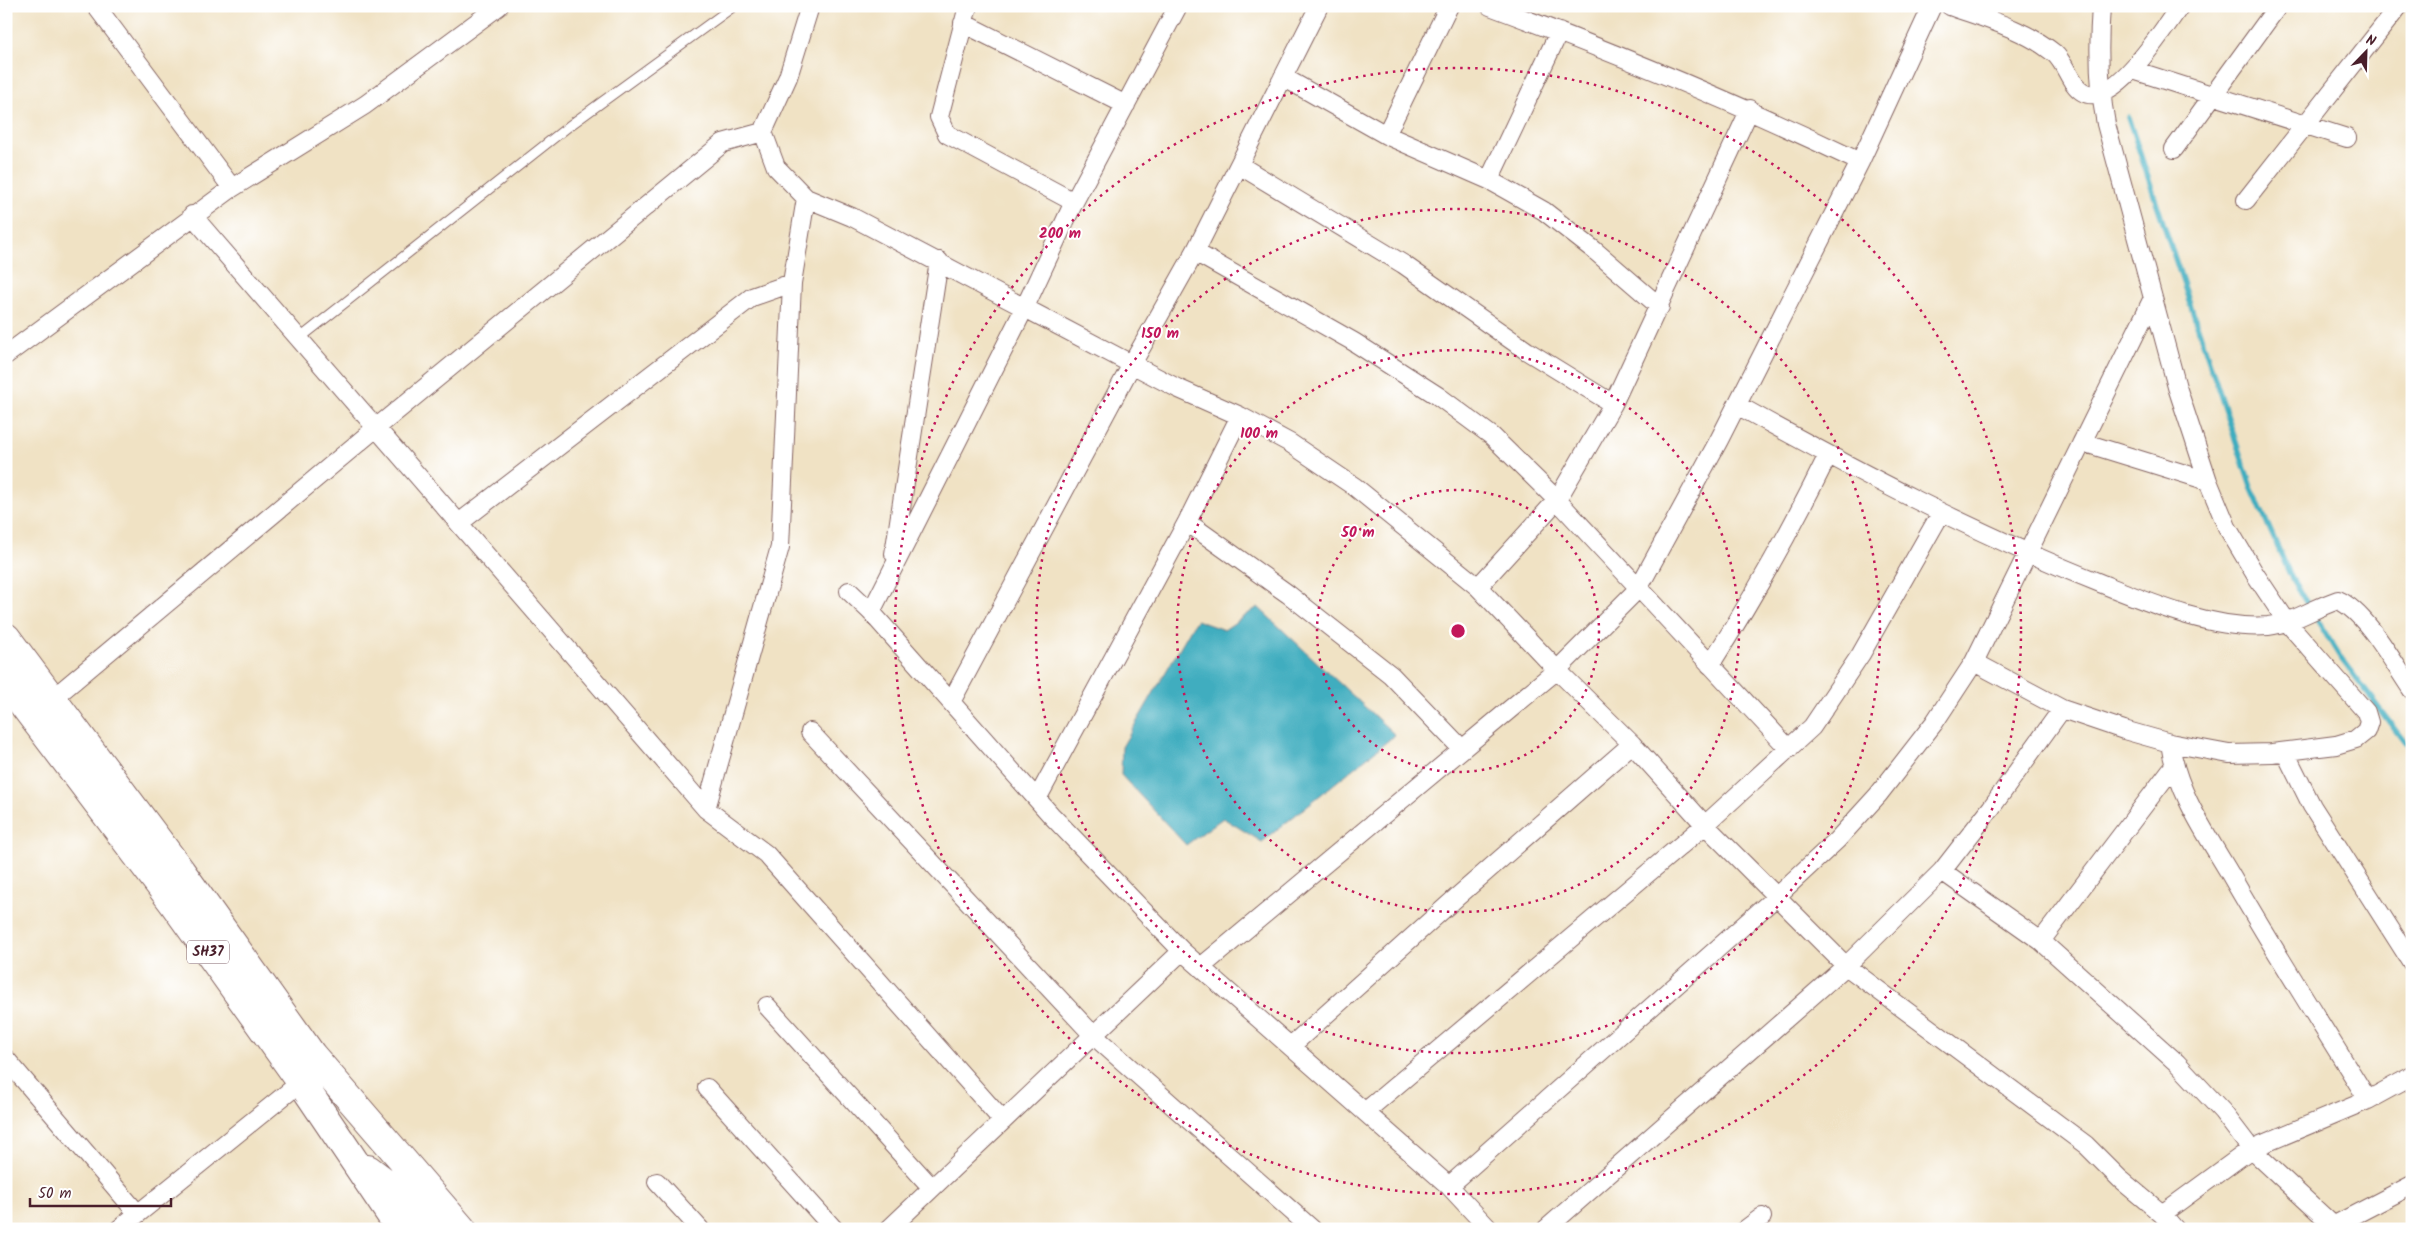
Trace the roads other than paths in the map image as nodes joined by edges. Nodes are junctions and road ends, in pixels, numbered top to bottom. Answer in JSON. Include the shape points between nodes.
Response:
{"nodes":[{"id":1,"x":96,"y":6,"type":"edge"},
{"id":2,"x":498,"y":6,"type":"edge"},
{"id":3,"x":734,"y":6,"type":"edge"},
{"id":4,"x":810,"y":6,"type":"edge"},
{"id":5,"x":1319,"y":6,"type":"edge"},
{"id":6,"x":1448,"y":6,"type":"edge"},
{"id":7,"x":1490,"y":6,"type":"edge"},
{"id":8,"x":1932,"y":6,"type":"edge"},
{"id":9,"x":1950,"y":6,"type":"edge"},
{"id":10,"x":2101,"y":6,"type":"edge"},
{"id":11,"x":2180,"y":6,"type":"edge"},
{"id":12,"x":2278,"y":6,"type":"edge"},
{"id":13,"x":2399,"y":6,"type":"edge"},
{"id":14,"x":1173,"y":8,"type":"edge"},
{"id":15,"x":965,"y":14,"type":"edge"},
{"id":16,"x":1559,"y":32,"type":"junction"},
{"id":17,"x":2133,"y":70,"type":"junction"},
{"id":18,"x":1283,"y":77,"type":"junction"},
{"id":19,"x":2100,"y":94,"type":"junction"},
{"id":20,"x":2213,"y":95,"type":"junction"},
{"id":21,"x":1126,"y":105,"type":"junction"},
{"id":22,"x":1750,"y":110,"type":"junction"},
{"id":23,"x":2305,"y":125,"type":"junction"},
{"id":24,"x":763,"y":132,"type":"junction"},
{"id":25,"x":1386,"y":135,"type":"junction"},
{"id":26,"x":2347,"y":138,"type":"dead end"},
{"id":27,"x":2174,"y":149,"type":"dead end"},
{"id":28,"x":1860,"y":162,"type":"junction"},
{"id":29,"x":1239,"y":165,"type":"junction"},
{"id":30,"x":1489,"y":180,"type":"junction"},
{"id":31,"x":232,"y":188,"type":"junction"},
{"id":32,"x":806,"y":198,"type":"junction"},
{"id":33,"x":2246,"y":200,"type":"dead end"},
{"id":34,"x":1074,"y":202,"type":"junction"},
{"id":35,"x":192,"y":215,"type":"junction"},
{"id":36,"x":1195,"y":252,"type":"junction"},
{"id":37,"x":939,"y":261,"type":"junction"},
{"id":38,"x":792,"y":283,"type":"junction"},
{"id":39,"x":2153,"y":298,"type":"junction"},
{"id":40,"x":1024,"y":307,"type":"junction"},
{"id":41,"x":1660,"y":307,"type":"junction"},
{"id":42,"x":299,"y":339,"type":"junction"},
{"id":43,"x":6,"y":355,"type":"edge"},
{"id":44,"x":1132,"y":364,"type":"junction"},
{"id":45,"x":1613,"y":404,"type":"junction"},
{"id":46,"x":1737,"y":406,"type":"junction"},
{"id":47,"x":1240,"y":416,"type":"junction"},
{"id":48,"x":376,"y":428,"type":"junction"},
{"id":49,"x":2082,"y":442,"type":"junction"},
{"id":50,"x":1828,"y":455,"type":"junction"},
{"id":51,"x":2208,"y":481,"type":"junction"},
{"id":52,"x":1558,"y":500,"type":"junction"},
{"id":53,"x":1941,"y":513,"type":"junction"},
{"id":54,"x":1188,"y":522,"type":"junction"},
{"id":55,"x":459,"y":523,"type":"junction"},
{"id":56,"x":2027,"y":554,"type":"junction"},
{"id":57,"x":892,"y":570,"type":"junction"},
{"id":58,"x":1478,"y":587,"type":"junction"},
{"id":59,"x":1638,"y":589,"type":"junction"},
{"id":60,"x":849,"y":592,"type":"dead end"},
{"id":61,"x":870,"y":612,"type":"junction"},
{"id":62,"x":2291,"y":620,"type":"junction"},
{"id":63,"x":6,"y":637,"type":"edge"},
{"id":64,"x":1974,"y":662,"type":"junction"},
{"id":65,"x":1710,"y":665,"type":"junction"},
{"id":66,"x":1557,"y":670,"type":"junction"},
{"id":67,"x":6,"y":682,"type":"edge"},
{"id":68,"x":2412,"y":690,"type":"edge"},
{"id":69,"x":951,"y":702,"type":"junction"},
{"id":70,"x":42,"y":707,"type":"junction"},
{"id":71,"x":2062,"y":709,"type":"junction"},
{"id":72,"x":810,"y":732,"type":"dead end"},
{"id":73,"x":2170,"y":743,"type":"junction"},
{"id":74,"x":1632,"y":744,"type":"junction"},
{"id":75,"x":1462,"y":749,"type":"junction"},
{"id":76,"x":1789,"y":749,"type":"junction"},
{"id":77,"x":2285,"y":752,"type":"junction"},
{"id":78,"x":2173,"y":767,"type":"junction"},
{"id":79,"x":1037,"y":799,"type":"junction"},
{"id":80,"x":706,"y":809,"type":"junction"},
{"id":81,"x":1705,"y":824,"type":"junction"},
{"id":82,"x":1942,"y":871,"type":"junction"},
{"id":83,"x":1777,"y":896,"type":"junction"},
{"id":84,"x":2041,"y":941,"type":"junction"},
{"id":85,"x":1182,"y":951,"type":"junction"},
{"id":86,"x":2412,"y":963,"type":"edge"},
{"id":87,"x":1846,"y":966,"type":"junction"},
{"id":88,"x":1202,"y":967,"type":"junction"},
{"id":89,"x":767,"y":1006,"type":"dead end"},
{"id":90,"x":1093,"y":1035,"type":"junction"},
{"id":91,"x":1292,"y":1045,"type":"junction"},
{"id":92,"x":6,"y":1059,"type":"edge"},
{"id":93,"x":2412,"y":1076,"type":"edge"},
{"id":94,"x":301,"y":1082,"type":"junction"},
{"id":95,"x":707,"y":1088,"type":"dead end"},
{"id":96,"x":2368,"y":1100,"type":"junction"},
{"id":97,"x":1366,"y":1111,"type":"junction"},
{"id":98,"x":1003,"y":1121,"type":"junction"},
{"id":99,"x":390,"y":1144,"type":"junction"},
{"id":100,"x":2251,"y":1149,"type":"junction"},
{"id":101,"x":352,"y":1158,"type":"junction"},
{"id":102,"x":657,"y":1182,"type":"dead end"},
{"id":103,"x":2412,"y":1185,"type":"edge"},
{"id":104,"x":1449,"y":1186,"type":"junction"},
{"id":105,"x":932,"y":1188,"type":"junction"},
{"id":106,"x":404,"y":1196,"type":"junction"},
{"id":107,"x":138,"y":1214,"type":"junction"},
{"id":108,"x":2162,"y":1214,"type":"junction"},
{"id":109,"x":1762,"y":1217,"type":"dead end"},
{"id":110,"x":2335,"y":1227,"type":"edge"},
{"id":111,"x":119,"y":1229,"type":"edge"},
{"id":112,"x":400,"y":1229,"type":"edge"},
{"id":113,"x":428,"y":1229,"type":"edge"},
{"id":114,"x":462,"y":1229,"type":"edge"},
{"id":115,"x":700,"y":1229,"type":"edge"},
{"id":116,"x":834,"y":1229,"type":"edge"},
{"id":117,"x":889,"y":1229,"type":"edge"},
{"id":118,"x":1312,"y":1229,"type":"edge"},
{"id":119,"x":1489,"y":1229,"type":"edge"},
{"id":120,"x":1546,"y":1229,"type":"edge"},
{"id":121,"x":1746,"y":1229,"type":"edge"},
{"id":122,"x":2175,"y":1229,"type":"edge"}],
"edges":[{"from":1,"to":31,"type":"street"},
{"from":2,"to":31,"type":"street","via":[[365,105]]},
{"from":3,"to":42,"type":"lane","via":[[569,126]]},
{"from":4,"to":24,"type":"street","via":[[788,77]]},
{"from":5,"to":18,"type":"street"},
{"from":6,"to":25,"type":"street"},
{"from":7,"to":16,"type":"street"},
{"from":8,"to":28,"type":"street"},
{"from":9,"to":19,"type":"street","via":[[2014,29],[2036,41],[2055,55],[2084,92]]},
{"from":10,"to":19,"type":"street","via":[[2098,48]]},
{"from":11,"to":17,"type":"street"},
{"from":12,"to":20,"type":"street"},
{"from":13,"to":23,"type":"street"},
{"from":14,"to":21,"type":"street"},
{"from":15,"to":21,"type":"street"},
{"from":15,"to":34,"type":"street","via":[[939,117],[947,134]]},
{"from":16,"to":22,"type":"street"},
{"from":16,"to":30,"type":"street"},
{"from":17,"to":19,"type":"street"},
{"from":17,"to":20,"type":"street"},
{"from":18,"to":25,"type":"street"},
{"from":18,"to":29,"type":"street"},
{"from":19,"to":39,"type":"street"},
{"from":20,"to":23,"type":"street"},
{"from":20,"to":27,"type":"street"},
{"from":21,"to":34,"type":"street"},
{"from":22,"to":28,"type":"street"},
{"from":22,"to":41,"type":"street"},
{"from":23,"to":26,"type":"street"},
{"from":23,"to":33,"type":"street"},
{"from":24,"to":32,"type":"street","via":[[776,167]]},
{"from":24,"to":48,"type":"street","via":[[722,143]]},
{"from":25,"to":30,"type":"street"},
{"from":28,"to":46,"type":"street"},
{"from":29,"to":36,"type":"street"},
{"from":29,"to":45,"type":"street","via":[[1403,264],[1527,351]]},
{"from":30,"to":41,"type":"street","via":[[1544,212]]},
{"from":31,"to":35,"type":"street"},
{"from":32,"to":37,"type":"street","via":[[852,217]]},
{"from":32,"to":38,"type":"street"},
{"from":34,"to":40,"type":"street"},
{"from":35,"to":42,"type":"street"},
{"from":35,"to":43,"type":"street"},
{"from":36,"to":44,"type":"street"},
{"from":36,"to":52,"type":"street","via":[[1354,342],[1438,396],[1492,436]]},
{"from":37,"to":40,"type":"street"},
{"from":37,"to":57,"type":"street"},
{"from":38,"to":55,"type":"street","via":[[752,297]]},
{"from":38,"to":80,"type":"street","via":[[780,547]]},
{"from":39,"to":49,"type":"street"},
{"from":39,"to":51,"type":"street"},
{"from":40,"to":44,"type":"street"},
{"from":40,"to":57,"type":"street"},
{"from":41,"to":45,"type":"street"},
{"from":42,"to":48,"type":"street"},
{"from":44,"to":47,"type":"street"},
{"from":44,"to":69,"type":"street"},
{"from":45,"to":52,"type":"street"},
{"from":46,"to":50,"type":"street"},
{"from":46,"to":59,"type":"street"},
{"from":47,"to":54,"type":"street"},
{"from":47,"to":58,"type":"street","via":[[1290,443],[1355,487]]},
{"from":48,"to":55,"type":"street"},
{"from":48,"to":70,"type":"street"},
{"from":49,"to":51,"type":"street"},
{"from":49,"to":56,"type":"street"},
{"from":50,"to":53,"type":"street"},
{"from":50,"to":65,"type":"street","via":[[1790,532]]},
{"from":51,"to":62,"type":"street","via":[[2227,527],[2255,574]]},
{"from":52,"to":58,"type":"street"},
{"from":52,"to":59,"type":"street"},
{"from":53,"to":56,"type":"street"},
{"from":53,"to":76,"type":"street","via":[[1861,654],[1812,727]]},
{"from":54,"to":75,"type":"street","via":[[1288,594],[1391,675]]},
{"from":54,"to":79,"type":"street"},
{"from":55,"to":80,"type":"street"},
{"from":56,"to":62,"type":"street","via":[[2162,608],[2243,625],[2267,626]]},
{"from":56,"to":64,"type":"street"},
{"from":57,"to":61,"type":"street"},
{"from":58,"to":66,"type":"street"},
{"from":59,"to":65,"type":"street"},
{"from":59,"to":66,"type":"street"},
{"from":60,"to":61,"type":"street"},
{"from":61,"to":69,"type":"street"},
{"from":62,"to":68,"type":"street","via":[[2338,600],[2350,605]]},
{"from":62,"to":77,"type":"street","via":[[2366,712],[2369,722],[2356,739]]},
{"from":63,"to":70,"type":"main road"},
{"from":64,"to":71,"type":"street"},
{"from":64,"to":83,"type":"street","via":[[1934,723],[1878,794],[1837,840]]},
{"from":65,"to":76,"type":"street"},
{"from":66,"to":74,"type":"street"},
{"from":66,"to":75,"type":"street"},
{"from":67,"to":70,"type":"main road","number":"SH37"},
{"from":69,"to":79,"type":"street"},
{"from":70,"to":94,"type":"main road","number":"SH37","via":[[173,903]]},
{"from":70,"to":99,"type":"main road","via":[[182,871],[312,1055]]},
{"from":71,"to":73,"type":"street"},
{"from":71,"to":82,"type":"street"},
{"from":72,"to":90,"type":"street"},
{"from":73,"to":77,"type":"street","via":[[2229,754]]},
{"from":73,"to":78,"type":"street"},
{"from":74,"to":81,"type":"street"},
{"from":74,"to":91,"type":"street"},
{"from":75,"to":88,"type":"street"},
{"from":76,"to":81,"type":"street"},
{"from":77,"to":86,"type":"street","via":[[2312,806]]},
{"from":78,"to":84,"type":"street"},
{"from":78,"to":96,"type":"street","via":[[2185,797],[2253,914]]},
{"from":79,"to":85,"type":"street"},
{"from":80,"to":98,"type":"street","via":[[766,854]]},
{"from":81,"to":83,"type":"street"},
{"from":81,"to":97,"type":"street"},
{"from":82,"to":84,"type":"street"},
{"from":82,"to":87,"type":"street"},
{"from":83,"to":87,"type":"street","via":[[1801,924]]},
{"from":83,"to":104,"type":"street"},
{"from":84,"to":100,"type":"street","via":[[2177,1063],[2222,1111]]},
{"from":85,"to":88,"type":"street"},
{"from":85,"to":90,"type":"street"},
{"from":87,"to":108,"type":"street","via":[[2086,1145]]},
{"from":87,"to":120,"type":"street"},
{"from":88,"to":91,"type":"street"},
{"from":89,"to":105,"type":"street"},
{"from":90,"to":98,"type":"street"},
{"from":90,"to":118,"type":"street"},
{"from":91,"to":97,"type":"street"},
{"from":92,"to":107,"type":"street"},
{"from":93,"to":96,"type":"street"},
{"from":94,"to":101,"type":"main road","number":"SH37"},
{"from":94,"to":107,"type":"street"},
{"from":95,"to":116,"type":"street"},
{"from":96,"to":100,"type":"street"},
{"from":97,"to":104,"type":"street"},
{"from":98,"to":105,"type":"street"},
{"from":99,"to":106,"type":"main road"},
{"from":99,"to":114,"type":"main road"},
{"from":100,"to":108,"type":"street"},
{"from":100,"to":110,"type":"street"},
{"from":101,"to":106,"type":"main road"},
{"from":101,"to":112,"type":"main road","number":"SH37"},
{"from":102,"to":115,"type":"street"},
{"from":103,"to":110,"type":"street"},
{"from":104,"to":119,"type":"street"},
{"from":105,"to":117,"type":"street"},
{"from":106,"to":113,"type":"main road"},
{"from":107,"to":111,"type":"street"},
{"from":108,"to":122,"type":"street"},
{"from":109,"to":121,"type":"street"}]}
